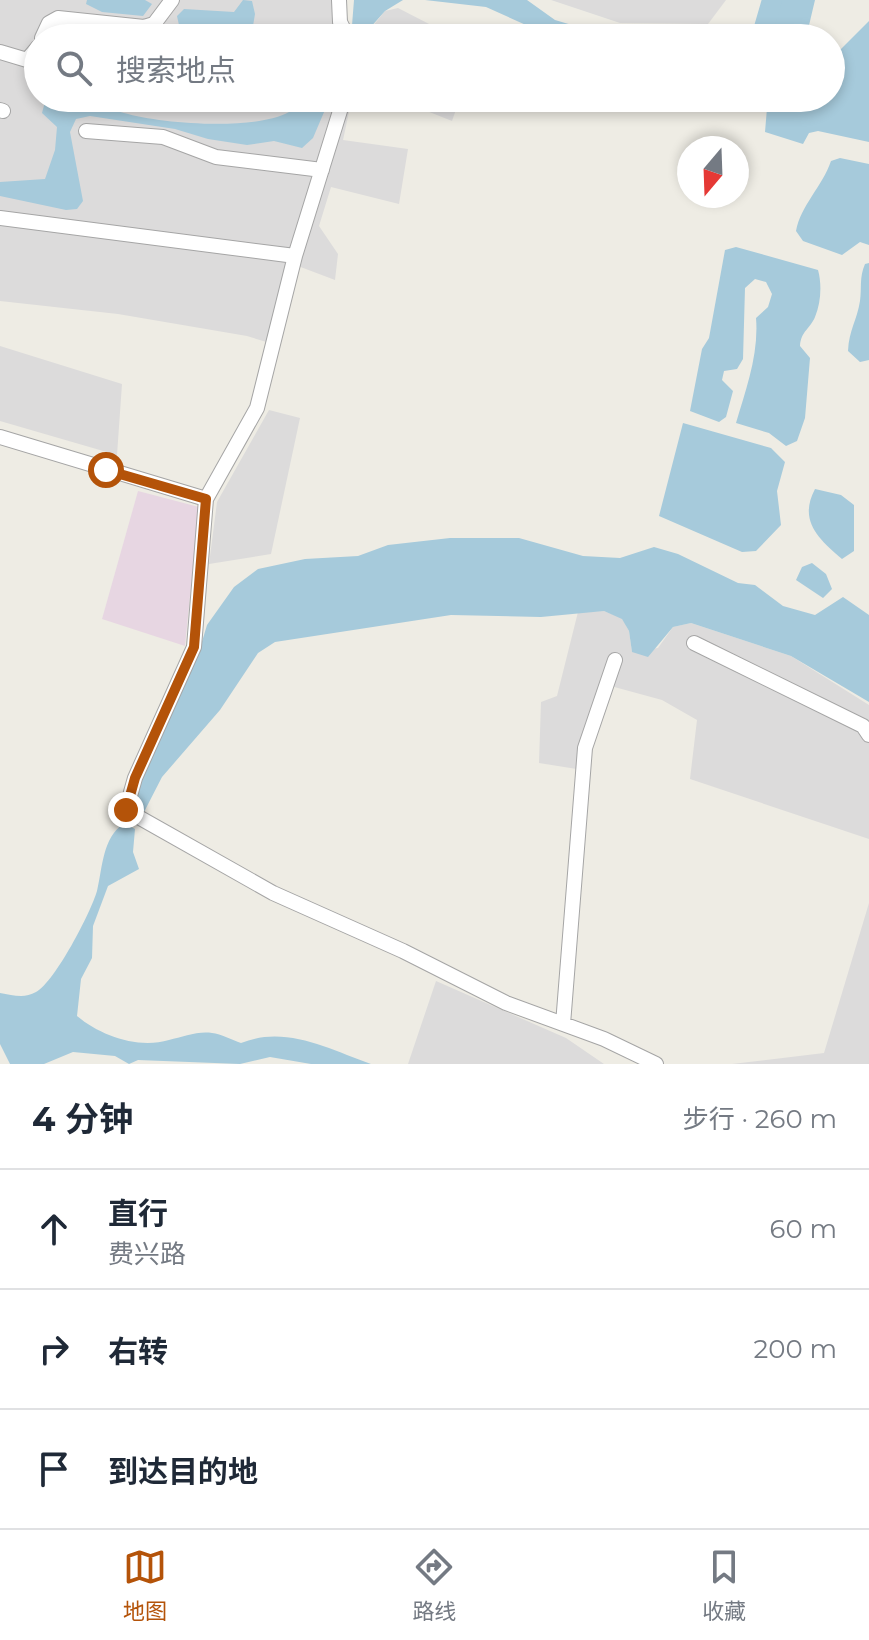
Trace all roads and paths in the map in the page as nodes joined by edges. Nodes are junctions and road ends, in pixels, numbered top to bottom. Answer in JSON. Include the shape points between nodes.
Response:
{"nodes":[{"id":1,"x":172,"y":0,"type":"edge"},
{"id":2,"x":335,"y":1,"type":"edge"},
{"id":3,"x":49,"y":24,"type":"edge"},
{"id":4,"x":115,"y":24,"type":"edge"},
{"id":5,"x":154,"y":24,"type":"edge"},
{"id":6,"x":341,"y":24,"type":"edge"},
{"id":7,"x":0,"y":52,"type":"edge"},
{"id":8,"x":24,"y":59,"type":"edge"},
{"id":9,"x":340,"y":112,"type":"edge"},
{"id":10,"x":86,"y":131,"type":"dead end"},
{"id":11,"x":322,"y":170,"type":"junction"},
{"id":12,"x":0,"y":218,"type":"edge"},
{"id":13,"x":295,"y":256,"type":"junction"},
{"id":14,"x":0,"y":437,"type":"edge"},
{"id":15,"x":206,"y":499,"type":"junction"},
{"id":16,"x":694,"y":643,"type":"dead end"},
{"id":17,"x":615,"y":660,"type":"dead end"},
{"id":18,"x":869,"y":735,"type":"edge"},
{"id":19,"x":563,"y":1024,"type":"junction"},
{"id":20,"x":656,"y":1064,"type":"edge"}],
"edges":[{"from":1,"to":5,"type":"street"},
{"from":2,"to":6,"type":"street"},
{"from":3,"to":4,"type":"street","via":[[58,18]]},
{"from":7,"to":8,"type":"street"},
{"from":9,"to":11,"type":"street"},
{"from":10,"to":11,"type":"street","via":[[163,137],[216,157]]},
{"from":11,"to":13,"type":"street"},
{"from":12,"to":13,"type":"street"},
{"from":13,"to":15,"type":"street","via":[[257,408]]},
{"from":14,"to":15,"type":"street"},
{"from":15,"to":19,"type":"street","via":[[194,647],[135,778],[126,810],[273,893],[506,1003]]},
{"from":16,"to":18,"type":"street","via":[[863,726]]},
{"from":17,"to":19,"type":"street","via":[[585,748]]},
{"from":19,"to":20,"type":"street"}]}
